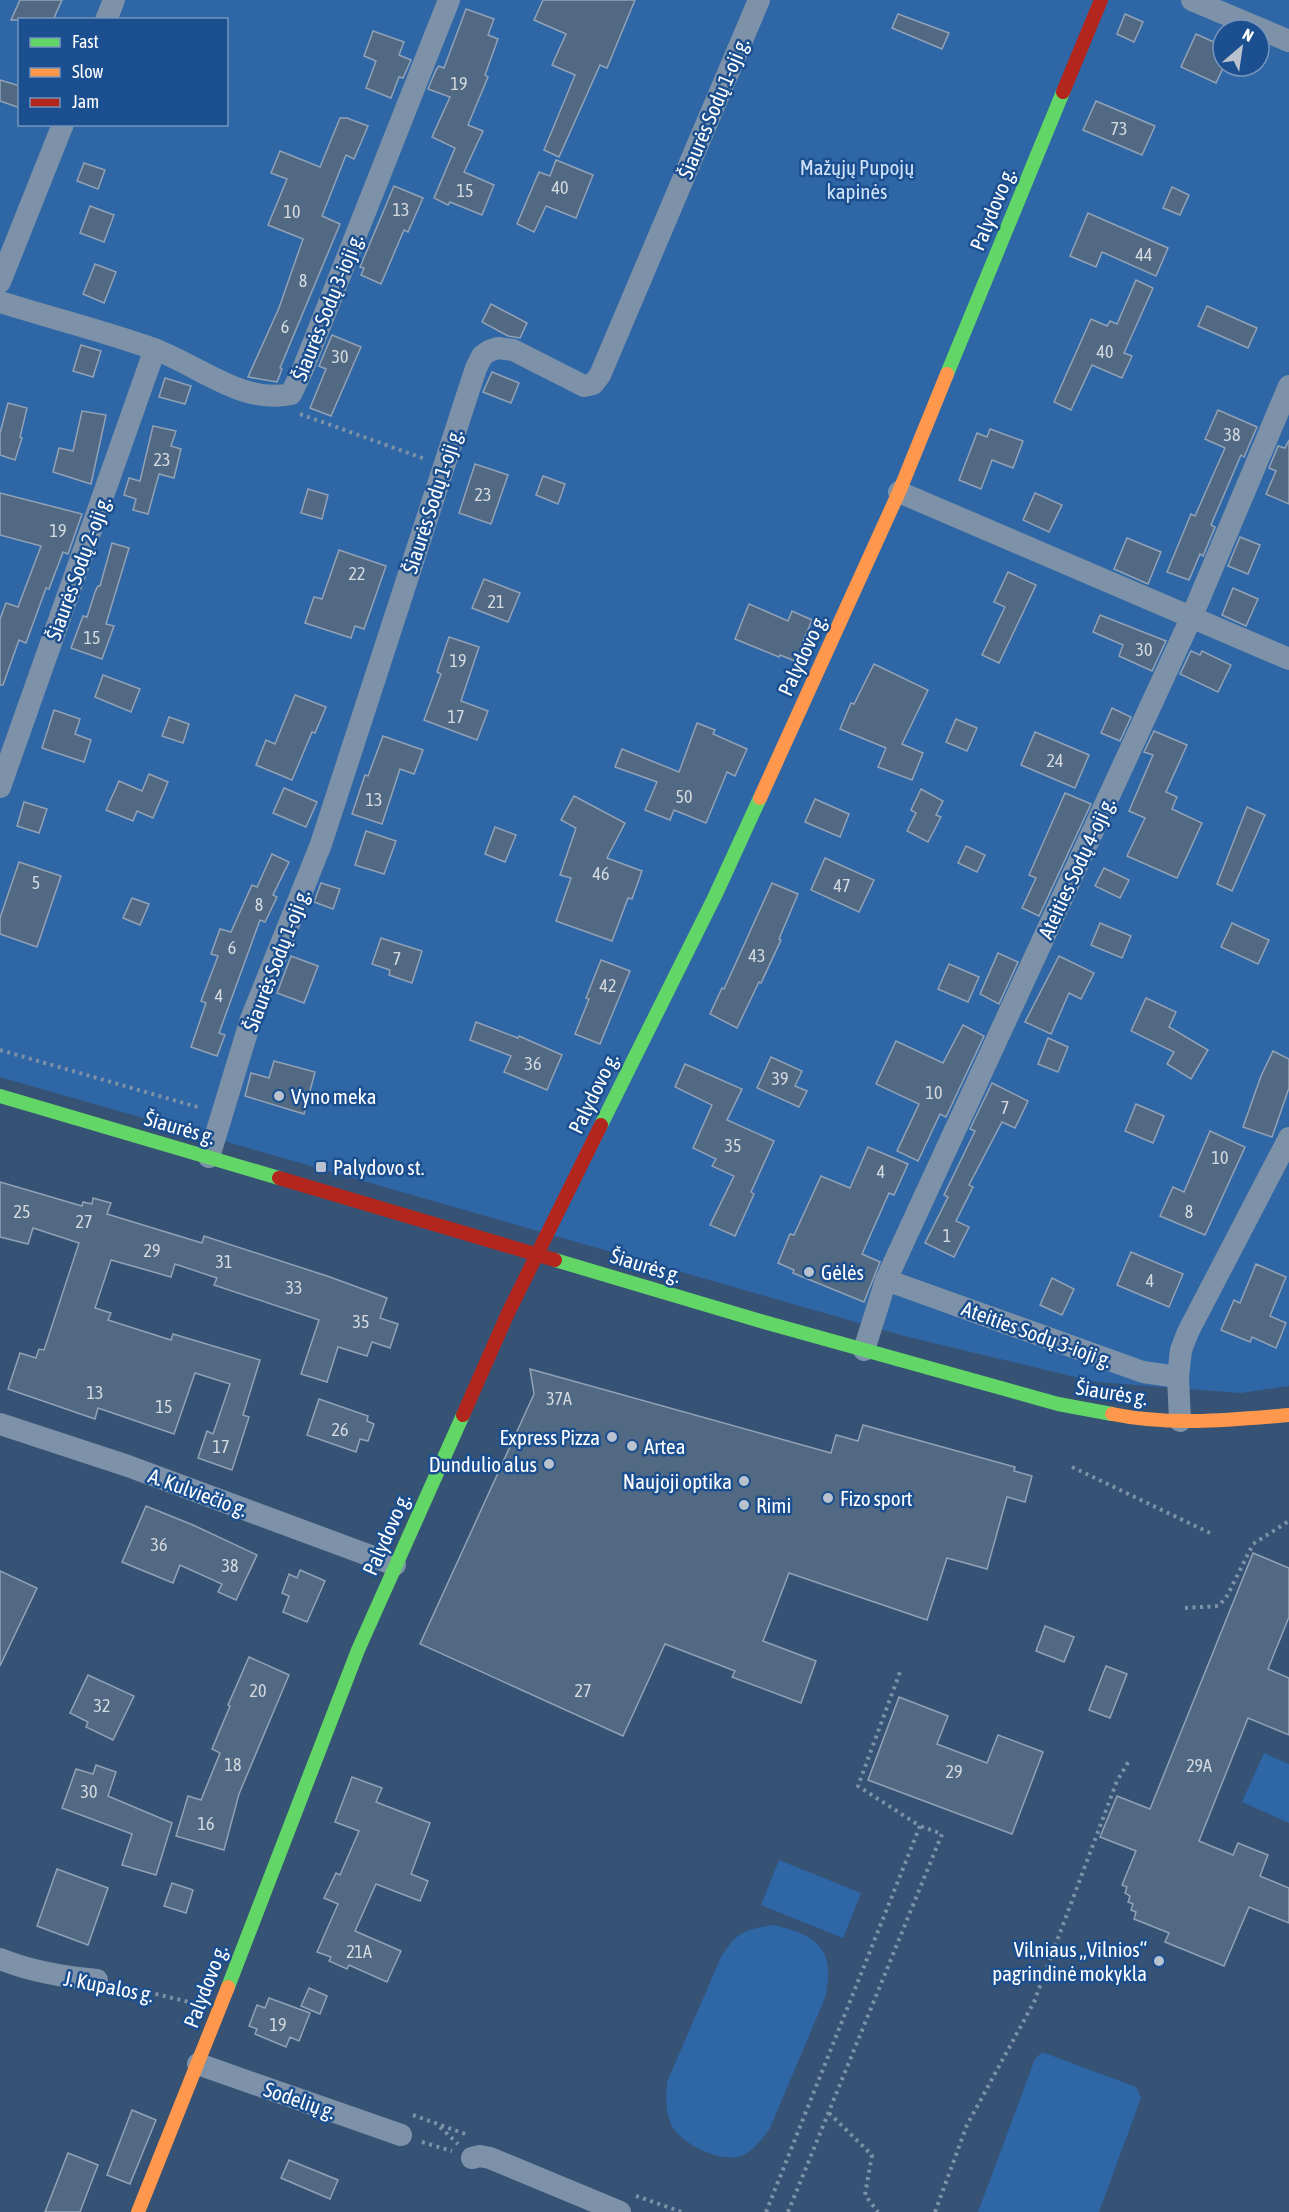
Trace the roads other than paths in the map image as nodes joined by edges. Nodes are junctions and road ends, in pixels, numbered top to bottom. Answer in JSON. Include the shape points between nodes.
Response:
{"nodes":[{"id":1,"x":114,"y":0,"type":"edge"},
{"id":2,"x":449,"y":0,"type":"edge"},
{"id":3,"x":759,"y":0,"type":"edge"},
{"id":4,"x":1101,"y":0,"type":"edge"},
{"id":5,"x":1192,"y":0,"type":"edge"},
{"id":6,"x":107,"y":18,"type":"edge"},
{"id":7,"x":1289,"y":41,"type":"edge"},
{"id":8,"x":62,"y":126,"type":"edge"},
{"id":9,"x":0,"y":282,"type":"edge"},
{"id":10,"x":0,"y":302,"type":"edge"},
{"id":11,"x":155,"y":349,"type":"junction"},
{"id":12,"x":1289,"y":386,"type":"edge"},
{"id":13,"x":899,"y":492,"type":"junction"},
{"id":14,"x":1192,"y":616,"type":"junction"},
{"id":15,"x":1289,"y":659,"type":"edge"},
{"id":16,"x":0,"y":787,"type":"edge"},
{"id":17,"x":0,"y":1096,"type":"edge"},
{"id":18,"x":1289,"y":1138,"type":"edge"},
{"id":19,"x":209,"y":1157,"type":"junction"},
{"id":20,"x":537,"y":1254,"type":"junction"},
{"id":21,"x":886,"y":1280,"type":"junction"},
{"id":22,"x":864,"y":1350,"type":"junction"},
{"id":23,"x":1178,"y":1377,"type":"junction"},
{"id":24,"x":1289,"y":1415,"type":"edge"},
{"id":25,"x":1180,"y":1421,"type":"junction"},
{"id":26,"x":0,"y":1424,"type":"edge"},
{"id":27,"x":395,"y":1565,"type":"junction"},
{"id":28,"x":0,"y":1959,"type":"edge"},
{"id":29,"x":98,"y":1980,"type":"road end"},
{"id":30,"x":198,"y":2064,"type":"junction"},
{"id":31,"x":401,"y":2135,"type":"road end"},
{"id":32,"x":471,"y":2147,"type":"road end"},
{"id":33,"x":623,"y":2202,"type":"edge"},
{"id":34,"x":138,"y":2212,"type":"edge"}],
"edges":[{"from":1,"to":6,"type":"street"},
{"from":2,"to":11,"type":"street","name":"Šiaurės Sodų 3-ioji g.","via":[[291,394],[247,392]]},
{"from":3,"to":19,"type":"street","name":"Šiaurės Sodų 1-oji g.","via":[[600,375],[593,384],[584,386],[513,350],[498,348],[482,356],[476,368],[321,844],[251,1019]]},
{"from":4,"to":13,"type":"street","name":"Palydovo g."},
{"from":5,"to":7,"type":"street"},
{"from":8,"to":9,"type":"street"},
{"from":10,"to":11,"type":"street","name":"Šiaurės Sodų 3-ioji g."},
{"from":11,"to":16,"type":"street","name":"Šiaurės Sodų 2-oji g."},
{"from":12,"to":14,"type":"street","name":"Ateities Sodų 4-oji g."},
{"from":13,"to":14,"type":"street"},
{"from":13,"to":20,"type":"street","name":"Palydovo g.","via":[[715,896]]},
{"from":14,"to":15,"type":"street"},
{"from":14,"to":21,"type":"street","name":"Ateities Sodų 4-oji g."},
{"from":17,"to":19,"type":"street","name":"Šiaurės g."},
{"from":18,"to":23,"type":"street","via":[[1188,1332]]},
{"from":19,"to":20,"type":"street","name":"Šiaurės g."},
{"from":20,"to":22,"type":"street","name":"Šiaurės g."},
{"from":20,"to":27,"type":"street","name":"Palydovo g."},
{"from":21,"to":22,"type":"street","name":"Ateities Sodų 4-oji g."},
{"from":21,"to":23,"type":"street","name":"Ateities Sodų 3-ioji g.","via":[[1143,1372]]},
{"from":22,"to":25,"type":"street","name":"Šiaurės g.","via":[[1086,1411]]},
{"from":23,"to":25,"type":"street"},
{"from":24,"to":25,"type":"street","name":"Šiaurės g."},
{"from":26,"to":27,"type":"street","name":"A. Kulviečio g.","via":[[128,1466]]},
{"from":27,"to":30,"type":"street","name":"Palydovo g.","via":[[357,1650]]},
{"from":28,"to":29,"type":"street","name":"J. Kupalos g.","via":[[61,1977]]},
{"from":30,"to":31,"type":"street","name":"Sodelių g."},
{"from":30,"to":34,"type":"street","name":"Palydovo g."},
{"from":32,"to":33,"type":"street","via":[[480,2156]]}]}
